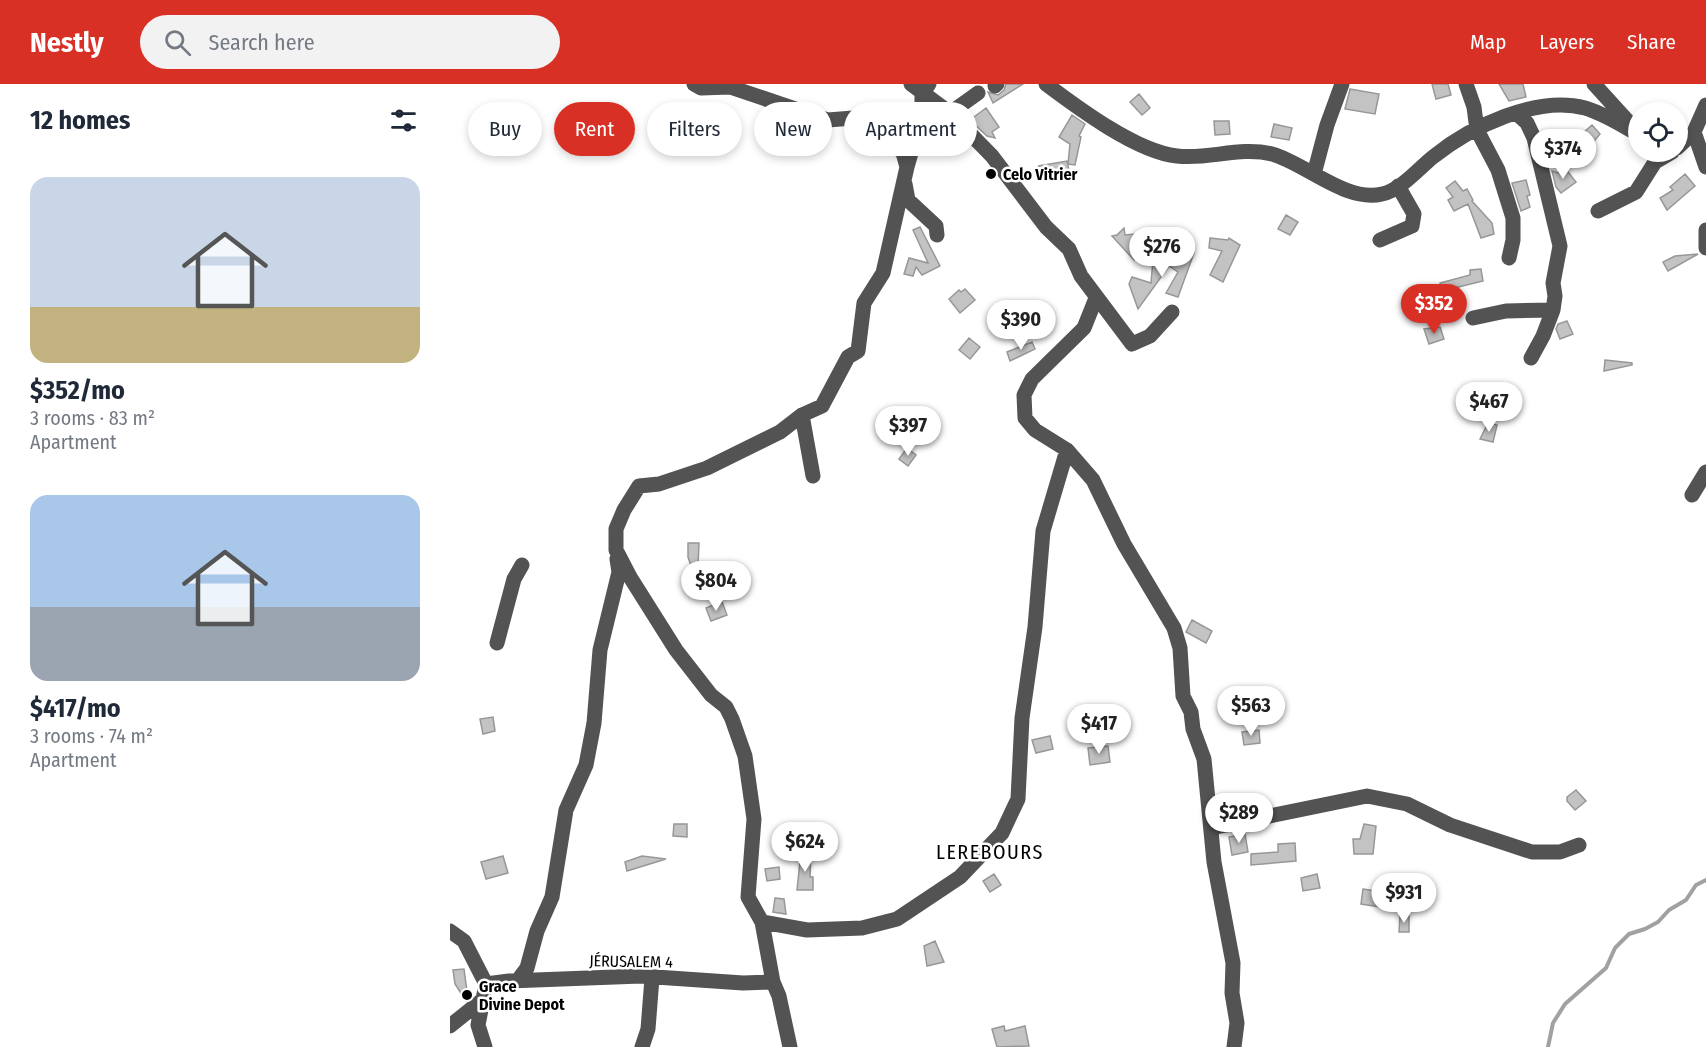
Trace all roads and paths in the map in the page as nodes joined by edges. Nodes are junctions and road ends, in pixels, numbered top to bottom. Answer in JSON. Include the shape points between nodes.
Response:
{"nodes":[{"id":1,"x":694,"y":84,"type":"edge"},
{"id":2,"x":1046,"y":84,"type":"edge"},
{"id":3,"x":1342,"y":84,"type":"edge"},
{"id":4,"x":1466,"y":84,"type":"edge"},
{"id":5,"x":1594,"y":84,"type":"edge"},
{"id":6,"x":731,"y":86,"type":"edge"},
{"id":7,"x":921,"y":87,"type":"edge"},
{"id":8,"x":978,"y":93,"type":"dead end"},
{"id":9,"x":938,"y":102,"type":"edge"},
{"id":10,"x":965,"y":102,"type":"edge"},
{"id":11,"x":1706,"y":105,"type":"edge"},
{"id":12,"x":1515,"y":113,"type":"junction"},
{"id":13,"x":1628,"y":122,"type":"edge"},
{"id":14,"x":1628,"y":128,"type":"edge"},
{"id":15,"x":1477,"y":130,"type":"junction"},
{"id":16,"x":1694,"y":132,"type":"junction"},
{"id":17,"x":1688,"y":138,"type":"edge"},
{"id":18,"x":977,"y":141,"type":"edge"},
{"id":19,"x":1688,"y":156,"type":"edge"},
{"id":20,"x":1655,"y":162,"type":"edge"},
{"id":21,"x":1706,"y":167,"type":"edge"},
{"id":22,"x":1314,"y":174,"type":"junction"},
{"id":23,"x":906,"y":175,"type":"junction"},
{"id":24,"x":1398,"y":186,"type":"junction"},
{"id":25,"x":1598,"y":211,"type":"dead end"},
{"id":26,"x":1706,"y":230,"type":"edge"},
{"id":27,"x":937,"y":235,"type":"dead end"},
{"id":28,"x":1380,"y":240,"type":"dead end"},
{"id":29,"x":1706,"y":248,"type":"edge"},
{"id":30,"x":1509,"y":258,"type":"dead end"},
{"id":31,"x":1096,"y":298,"type":"junction"},
{"id":32,"x":1553,"y":310,"type":"junction"},
{"id":33,"x":1172,"y":312,"type":"dead end"},
{"id":34,"x":1473,"y":318,"type":"dead end"},
{"id":35,"x":1531,"y":358,"type":"dead end"},
{"id":36,"x":802,"y":415,"type":"junction"},
{"id":37,"x":1067,"y":450,"type":"junction"},
{"id":38,"x":1706,"y":472,"type":"edge"},
{"id":39,"x":813,"y":476,"type":"dead end"},
{"id":40,"x":1692,"y":495,"type":"dead end"},
{"id":41,"x":616,"y":550,"type":"junction"},
{"id":42,"x":522,"y":566,"type":"dead end"},
{"id":43,"x":497,"y":642,"type":"dead end"},
{"id":44,"x":1211,"y":828,"type":"junction"},
{"id":45,"x":1579,"y":845,"type":"dead end"},
{"id":46,"x":762,"y":922,"type":"junction"},
{"id":47,"x":450,"y":931,"type":"edge"},
{"id":48,"x":652,"y":978,"type":"junction"},
{"id":49,"x":518,"y":980,"type":"junction"},
{"id":50,"x":773,"y":982,"type":"junction"},
{"id":51,"x":486,"y":984,"type":"junction"},
{"id":52,"x":481,"y":1001,"type":"junction"},
{"id":53,"x":450,"y":1026,"type":"edge"},
{"id":54,"x":485,"y":1047,"type":"edge"},
{"id":55,"x":642,"y":1047,"type":"edge"},
{"id":56,"x":790,"y":1047,"type":"edge"},
{"id":57,"x":1234,"y":1047,"type":"edge"}],
"edges":[{"from":1,"to":6,"type":"street","via":[[701,88]]},
{"from":2,"to":22,"type":"street","via":[[1131,141],[1176,156],[1271,154]]},
{"from":3,"to":22,"type":"street"},
{"from":4,"to":15,"type":"street"},
{"from":5,"to":13,"type":"street"},
{"from":6,"to":23,"type":"street","via":[[828,120],[853,118],[887,137],[903,153]]},
{"from":7,"to":9,"type":"street"},
{"from":7,"to":23,"type":"street","via":[[922,115]]},
{"from":8,"to":10,"type":"street"},
{"from":11,"to":16,"type":"street"},
{"from":12,"to":14,"type":"street","via":[[1557,105],[1582,107]]},
{"from":12,"to":15,"type":"street"},
{"from":12,"to":32,"type":"street","via":[[1527,123],[1534,138],[1560,246]]},
{"from":15,"to":24,"type":"street","via":[[1452,142]]},
{"from":15,"to":30,"type":"street","via":[[1498,170],[1513,219]]},
{"from":16,"to":17,"type":"street"},
{"from":16,"to":21,"type":"street"},
{"from":18,"to":31,"type":"street","via":[[1046,227],[1069,249]]},
{"from":19,"to":21,"type":"street"},
{"from":20,"to":25,"type":"street","via":[[1636,192]]},
{"from":22,"to":24,"type":"street","via":[[1356,193],[1381,194]]},
{"from":23,"to":27,"type":"street","via":[[908,200],[936,226]]},
{"from":23,"to":36,"type":"street","via":[[883,273],[864,303],[858,351],[848,357],[822,406]]},
{"from":24,"to":28,"type":"street","via":[[1414,214],[1412,226]]},
{"from":26,"to":29,"type":"street"},
{"from":31,"to":33,"type":"street","via":[[1132,344],[1150,336]]},
{"from":31,"to":37,"type":"street","via":[[1084,328],[1045,364],[1024,395],[1025,418],[1035,430]]},
{"from":32,"to":34,"type":"street","via":[[1506,311]]},
{"from":32,"to":35,"type":"street"},
{"from":36,"to":39,"type":"street"},
{"from":36,"to":41,"type":"street","via":[[780,432],[706,468],[659,484],[639,486],[616,528]]},
{"from":37,"to":44,"type":"street","via":[[1093,480],[1124,544],[1174,628],[1180,648],[1183,696],[1204,759]]},
{"from":37,"to":46,"type":"street","via":[[1043,531],[1022,717],[1018,799],[1002,833],[960,877],[897,919],[862,928],[807,930]]},
{"from":38,"to":40,"type":"street"},
{"from":41,"to":46,"type":"street","via":[[676,650],[732,719],[744,756],[754,819],[748,897]]},
{"from":41,"to":49,"type":"street","via":[[620,572],[600,650],[586,765],[566,810],[552,897],[527,968]]},
{"from":42,"to":43,"type":"street","via":[[514,579]]},
{"from":44,"to":45,"type":"street","via":[[1367,796],[1407,804],[1450,825],[1532,852],[1560,852]]},
{"from":44,"to":57,"type":"street","via":[[1233,963],[1237,1023]]},
{"from":46,"to":50,"type":"street"},
{"from":47,"to":51,"type":"street","via":[[464,941]]},
{"from":48,"to":49,"type":"street","name":"JÉRUSALEM 4"},
{"from":48,"to":50,"type":"street","name":"JÉRUSALEM 4"},
{"from":48,"to":55,"type":"street","via":[[648,1029]]},
{"from":49,"to":51,"type":"street","name":"JÉRUSALEM 4"},
{"from":50,"to":56,"type":"street"},
{"from":51,"to":52,"type":"street"},
{"from":52,"to":53,"type":"street"},
{"from":52,"to":54,"type":"street","via":[[478,1025]]}]}
